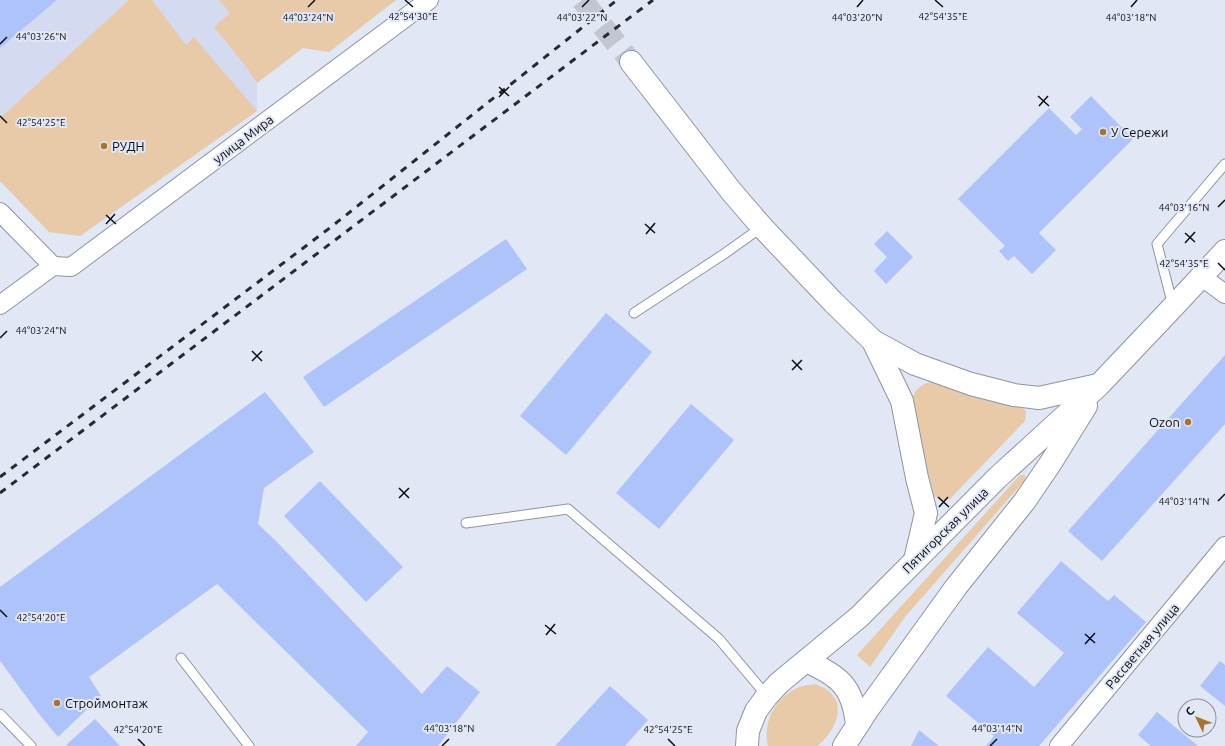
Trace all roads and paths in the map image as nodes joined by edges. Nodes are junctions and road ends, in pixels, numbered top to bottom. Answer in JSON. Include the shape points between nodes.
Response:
{"nodes":[{"id":1,"x":429,"y":0,"type":"edge"},
{"id":2,"x":631,"y":62,"type":"tunnel mouth"},
{"id":3,"x":1225,"y":164,"type":"edge"},
{"id":4,"x":0,"y":212,"type":"edge"},
{"id":5,"x":762,"y":227,"type":"junction"},
{"id":6,"x":1225,"y":251,"type":"edge"},
{"id":7,"x":54,"y":266,"type":"junction"},
{"id":8,"x":1202,"y":277,"type":"junction"},
{"id":9,"x":1225,"y":294,"type":"edge"},
{"id":10,"x":0,"y":305,"type":"edge"},
{"id":11,"x":1173,"y":308,"type":"junction"},
{"id":12,"x":634,"y":313,"type":"dead end"},
{"id":13,"x":873,"y":340,"type":"junction"},
{"id":14,"x":1099,"y":385,"type":"junction"},
{"id":15,"x":466,"y":523,"type":"dead end"},
{"id":16,"x":1225,"y":546,"type":"edge"},
{"id":17,"x":915,"y":560,"type":"junction"},
{"id":18,"x":181,"y":658,"type":"dead end"},
{"id":19,"x":799,"y":668,"type":"junction"},
{"id":20,"x":767,"y":696,"type":"junction"},
{"id":21,"x":0,"y":714,"type":"edge"},
{"id":22,"x":857,"y":725,"type":"junction"},
{"id":23,"x":31,"y":746,"type":"edge"},
{"id":24,"x":249,"y":746,"type":"edge"},
{"id":25,"x":747,"y":746,"type":"edge"},
{"id":26,"x":844,"y":746,"type":"edge"},
{"id":27,"x":1059,"y":746,"type":"edge"}],
"edges":[{"from":1,"to":7,"type":"street","name":"улица Мира","via":[[71,267]]},
{"from":2,"to":5,"type":"main road"},
{"from":3,"to":11,"type":"lane","via":[[1157,244]]},
{"from":4,"to":7,"type":"street"},
{"from":5,"to":12,"type":"lane"},
{"from":5,"to":13,"type":"main road"},
{"from":6,"to":8,"type":"main road","name":"Пятигорская улица"},
{"from":7,"to":10,"type":"street"},
{"from":8,"to":9,"type":"street"},
{"from":8,"to":11,"type":"main road","name":"Пятигорская улица"},
{"from":11,"to":14,"type":"main road","name":"Пятигорская улица"},
{"from":13,"to":14,"type":"main road","via":[[915,364],[971,384],[1014,395],[1040,398]]},
{"from":13,"to":17,"type":"main road","via":[[902,401],[926,513]]},
{"from":14,"to":17,"type":"main road","name":"Пятигорская улица","via":[[997,478]]},
{"from":14,"to":22,"type":"main road","name":"Пятигорская улица","via":[[1024,502],[956,587]]},
{"from":15,"to":20,"type":"lane","via":[[568,509],[718,639]]},
{"from":16,"to":27,"type":"street","name":"Рассветная улица"},
{"from":17,"to":19,"type":"main road","name":"Пятигорская улица","via":[[858,617]]},
{"from":18,"to":24,"type":"lane"},
{"from":19,"to":20,"type":"main road","name":"Пятигорская улица"},
{"from":19,"to":22,"type":"main road","via":[[823,668],[838,678],[849,692],[855,708]]},
{"from":20,"to":25,"type":"main road","name":"Пятигорская улица","via":[[756,711],[748,731]]},
{"from":21,"to":23,"type":"lane"},
{"from":22,"to":26,"type":"main road","name":"Пятигорская улица"}]}
